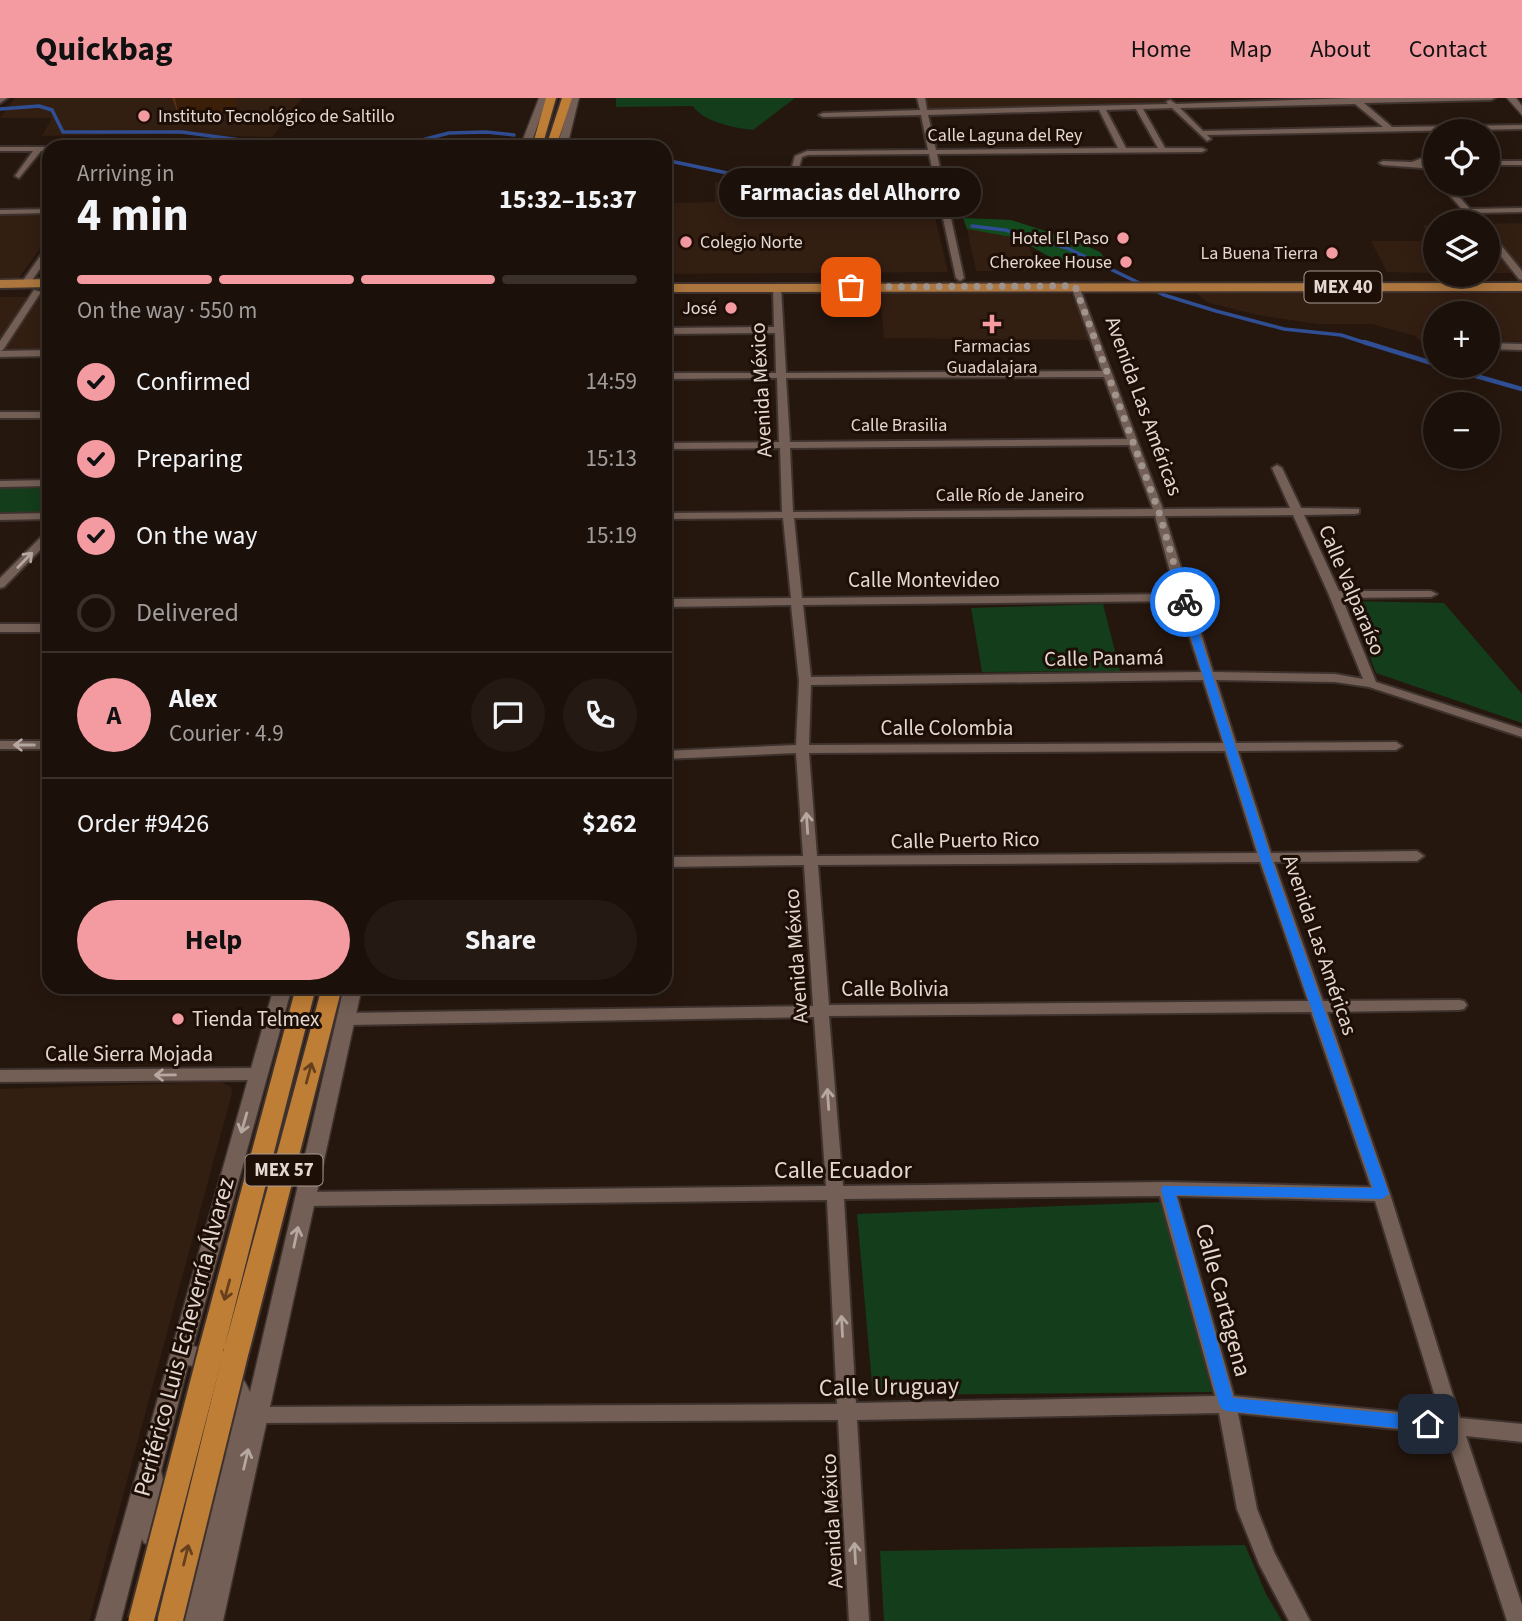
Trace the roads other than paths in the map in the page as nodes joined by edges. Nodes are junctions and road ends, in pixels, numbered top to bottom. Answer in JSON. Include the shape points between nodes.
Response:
{"nodes":[{"id":1,"x":543,"y":98,"type":"edge"},
{"id":2,"x":551,"y":98,"type":"edge"},
{"id":3,"x":567,"y":98,"type":"edge"},
{"id":4,"x":575,"y":98,"type":"edge"},
{"id":5,"x":921,"y":98,"type":"edge"},
{"id":6,"x":1167,"y":98,"type":"edge"},
{"id":7,"x":1491,"y":98,"type":"edge"},
{"id":8,"x":1510,"y":98,"type":"edge"},
{"id":9,"x":1355,"y":100,"type":"edge"},
{"id":10,"x":1174,"y":105,"type":"junction"},
{"id":11,"x":1138,"y":106,"type":"junction"},
{"id":12,"x":1101,"y":107,"type":"junction"},
{"id":13,"x":1522,"y":112,"type":"edge"},
{"id":14,"x":924,"y":113,"type":"junction"},
{"id":15,"x":823,"y":115,"type":"dead end"},
{"id":16,"x":1522,"y":127,"type":"edge"},
{"id":17,"x":1390,"y":129,"type":"junction"},
{"id":18,"x":1202,"y":133,"type":"junction"},
{"id":19,"x":528,"y":140,"type":"edge"},
{"id":20,"x":539,"y":140,"type":"edge"},
{"id":21,"x":553,"y":140,"type":"edge"},
{"id":22,"x":564,"y":140,"type":"edge"},
{"id":23,"x":1209,"y":141,"type":"dead end"},
{"id":24,"x":0,"y":149,"type":"edge"},
{"id":25,"x":39,"y":149,"type":"joint"},
{"id":26,"x":1162,"y":149,"type":"junction"},
{"id":27,"x":1122,"y":150,"type":"junction"},
{"id":28,"x":1202,"y":150,"type":"dead end"},
{"id":29,"x":933,"y":151,"type":"junction"},
{"id":30,"x":1383,"y":163,"type":"dead end"},
{"id":31,"x":1500,"y":163,"type":"edge"},
{"id":32,"x":1522,"y":163,"type":"edge"},
{"id":33,"x":1423,"y":166,"type":"edge"},
{"id":34,"x":19,"y":176,"type":"dead end"},
{"id":35,"x":791,"y":184,"type":"dead end"},
{"id":36,"x":1455,"y":196,"type":"edge"},
{"id":37,"x":1467,"y":210,"type":"edge"},
{"id":38,"x":1500,"y":210,"type":"edge"},
{"id":39,"x":1522,"y":210,"type":"edge"},
{"id":40,"x":42,"y":211,"type":"edge"},
{"id":41,"x":0,"y":212,"type":"edge"},
{"id":42,"x":1500,"y":250,"type":"edge"},
{"id":43,"x":42,"y":260,"type":"edge"},
{"id":44,"x":1522,"y":277,"type":"edge"},
{"id":45,"x":960,"y":278,"type":"junction"},
{"id":46,"x":672,"y":280,"type":"edge"},
{"id":47,"x":42,"y":283,"type":"edge"},
{"id":48,"x":0,"y":284,"type":"edge"},
{"id":49,"x":24,"y":284,"type":"junction"},
{"id":50,"x":1075,"y":286,"type":"junction"},
{"id":51,"x":672,"y":288,"type":"edge"},
{"id":52,"x":777,"y":288,"type":"junction"},
{"id":53,"x":1522,"y":288,"type":"edge"},
{"id":54,"x":0,"y":292,"type":"edge"},
{"id":55,"x":42,"y":292,"type":"edge"},
{"id":56,"x":42,"y":293,"type":"edge"},
{"id":57,"x":778,"y":330,"type":"junction"},
{"id":58,"x":672,"y":331,"type":"edge"},
{"id":59,"x":1500,"y":346,"type":"edge"},
{"id":60,"x":1522,"y":347,"type":"edge"},
{"id":61,"x":0,"y":348,"type":"edge"},
{"id":62,"x":0,"y":354,"type":"edge"},
{"id":63,"x":42,"y":354,"type":"edge"},
{"id":64,"x":1109,"y":374,"type":"junction"},
{"id":65,"x":781,"y":375,"type":"junction"},
{"id":66,"x":672,"y":376,"type":"edge"},
{"id":67,"x":0,"y":415,"type":"edge"},
{"id":68,"x":42,"y":415,"type":"edge"},
{"id":69,"x":1133,"y":442,"type":"junction"},
{"id":70,"x":785,"y":443,"type":"junction"},
{"id":71,"x":672,"y":446,"type":"edge"},
{"id":72,"x":1277,"y":468,"type":"dead end"},
{"id":73,"x":42,"y":483,"type":"edge"},
{"id":74,"x":0,"y":484,"type":"edge"},
{"id":75,"x":1297,"y":511,"type":"junction"},
{"id":76,"x":1355,"y":511,"type":"dead end"},
{"id":77,"x":1159,"y":512,"type":"junction"},
{"id":78,"x":788,"y":514,"type":"junction"},
{"id":79,"x":42,"y":516,"type":"edge"},
{"id":80,"x":672,"y":516,"type":"edge"},
{"id":81,"x":0,"y":517,"type":"edge"},
{"id":82,"x":42,"y":542,"type":"edge"},
{"id":83,"x":0,"y":585,"type":"edge"},
{"id":84,"x":1431,"y":594,"type":"dead end"},
{"id":85,"x":1335,"y":595,"type":"junction"},
{"id":86,"x":1183,"y":597,"type":"junction"},
{"id":87,"x":797,"y":600,"type":"junction"},
{"id":88,"x":672,"y":603,"type":"edge"},
{"id":89,"x":0,"y":628,"type":"edge"},
{"id":90,"x":42,"y":628,"type":"edge"},
{"id":91,"x":1208,"y":676,"type":"junction"},
{"id":92,"x":805,"y":681,"type":"junction"},
{"id":93,"x":1371,"y":684,"type":"junction"},
{"id":94,"x":1522,"y":733,"type":"edge"},
{"id":95,"x":0,"y":745,"type":"edge"},
{"id":96,"x":42,"y":745,"type":"edge"},
{"id":97,"x":1396,"y":746,"type":"dead end"},
{"id":98,"x":1230,"y":748,"type":"junction"},
{"id":99,"x":802,"y":749,"type":"junction"},
{"id":100,"x":672,"y":755,"type":"edge"},
{"id":101,"x":1417,"y":856,"type":"dead end"},
{"id":102,"x":1266,"y":858,"type":"junction"},
{"id":103,"x":672,"y":862,"type":"edge"},
{"id":104,"x":810,"y":863,"type":"junction"},
{"id":105,"x":281,"y":994,"type":"edge"},
{"id":106,"x":304,"y":994,"type":"edge"},
{"id":107,"x":330,"y":994,"type":"edge"},
{"id":108,"x":351,"y":994,"type":"edge"},
{"id":109,"x":1459,"y":1005,"type":"dead end"},
{"id":110,"x":1318,"y":1007,"type":"junction"},
{"id":111,"x":821,"y":1011,"type":"junction"},
{"id":112,"x":346,"y":1019,"type":"junction"},
{"id":113,"x":258,"y":1074,"type":"junction"},
{"id":114,"x":0,"y":1076,"type":"edge"},
{"id":115,"x":1167,"y":1189,"type":"junction"},
{"id":116,"x":1382,"y":1194,"type":"junction"},
{"id":117,"x":835,"y":1195,"type":"junction"},
{"id":118,"x":304,"y":1199,"type":"junction"},
{"id":119,"x":224,"y":1352,"type":"junction"},
{"id":120,"x":180,"y":1353,"type":"junction"},
{"id":121,"x":1227,"y":1404,"type":"junction"},
{"id":122,"x":847,"y":1412,"type":"junction"},
{"id":123,"x":256,"y":1415,"type":"junction"},
{"id":124,"x":1453,"y":1426,"type":"junction"},
{"id":125,"x":1522,"y":1433,"type":"edge"},
{"id":126,"x":148,"y":1470,"type":"junction"},
{"id":127,"x":108,"y":1621,"type":"edge"},
{"id":128,"x":134,"y":1621,"type":"edge"},
{"id":129,"x":141,"y":1621,"type":"edge"},
{"id":130,"x":170,"y":1621,"type":"edge"},
{"id":131,"x":194,"y":1621,"type":"edge"},
{"id":132,"x":210,"y":1621,"type":"edge"},
{"id":133,"x":859,"y":1621,"type":"edge"},
{"id":134,"x":1300,"y":1621,"type":"edge"},
{"id":135,"x":1517,"y":1621,"type":"edge"}],
"edges":[{"from":1,"to":19,"type":"street"},
{"from":2,"to":20,"type":"highway"},
{"from":3,"to":21,"type":"highway"},
{"from":4,"to":22,"type":"street"},
{"from":5,"to":14,"type":"street"},
{"from":6,"to":10,"type":"street"},
{"from":7,"to":9,"type":"street"},
{"from":8,"to":13,"type":"street"},
{"from":9,"to":10,"type":"street"},
{"from":9,"to":17,"type":"street"},
{"from":10,"to":11,"type":"street"},
{"from":10,"to":18,"type":"street"},
{"from":11,"to":12,"type":"street"},
{"from":11,"to":26,"type":"street"},
{"from":12,"to":14,"type":"street"},
{"from":12,"to":27,"type":"street"},
{"from":14,"to":15,"type":"street"},
{"from":14,"to":29,"type":"street"},
{"from":16,"to":17,"type":"street"},
{"from":17,"to":18,"type":"street"},
{"from":18,"to":23,"type":"street"},
{"from":24,"to":25,"type":"street"},
{"from":25,"to":34,"type":"street"},
{"from":26,"to":27,"type":"street","name":"Calle Laguna del Rey"},
{"from":26,"to":28,"type":"street","name":"Calle Laguna del Rey"},
{"from":27,"to":29,"type":"street","name":"Calle Laguna del Rey"},
{"from":29,"to":35,"type":"street","name":"Calle Laguna del Rey","via":[[807,153],[800,155]]},
{"from":29,"to":45,"type":"street"},
{"from":30,"to":33,"type":"street"},
{"from":31,"to":32,"type":"street"},
{"from":36,"to":37,"type":"street"},
{"from":38,"to":39,"type":"street"},
{"from":40,"to":41,"type":"street"},
{"from":42,"to":44,"type":"street"},
{"from":43,"to":49,"type":"street"},
{"from":44,"to":45,"type":"main road","number":"MEX 40"},
{"from":45,"to":46,"type":"main road","number":"MEX 40"},
{"from":47,"to":49,"type":"main road"},
{"from":48,"to":49,"type":"main road"},
{"from":50,"to":52,"type":"main road","number":"MEX 40"},
{"from":50,"to":53,"type":"main road","number":"MEX 40"},
{"from":50,"to":64,"type":"street","name":"Avenida Las Américas"},
{"from":51,"to":52,"type":"main road","number":"MEX 40"},
{"from":52,"to":57,"type":"street","name":"Avenida México"},
{"from":54,"to":55,"type":"main road"},
{"from":56,"to":61,"type":"street"},
{"from":57,"to":58,"type":"street"},
{"from":57,"to":65,"type":"street","name":"Avenida México"},
{"from":59,"to":60,"type":"street"},
{"from":62,"to":63,"type":"street"},
{"from":64,"to":65,"type":"street"},
{"from":64,"to":69,"type":"street","name":"Avenida Las Américas"},
{"from":65,"to":66,"type":"street"},
{"from":65,"to":70,"type":"street","name":"Avenida México"},
{"from":67,"to":68,"type":"street"},
{"from":69,"to":70,"type":"street","name":"Calle Brasilia"},
{"from":69,"to":77,"type":"street","name":"Avenida Las Américas"},
{"from":70,"to":71,"type":"street","name":"Calle Brasilia"},
{"from":70,"to":78,"type":"street","name":"Avenida México"},
{"from":72,"to":75,"type":"street","name":"Calle Valparaíso"},
{"from":73,"to":74,"type":"street"},
{"from":75,"to":76,"type":"street","name":"Calle Río de Janeiro"},
{"from":75,"to":77,"type":"street","name":"Calle Río de Janeiro"},
{"from":75,"to":85,"type":"street","name":"Calle Valparaíso"},
{"from":77,"to":78,"type":"street","name":"Calle Río de Janeiro"},
{"from":77,"to":86,"type":"street","name":"Avenida Las Américas"},
{"from":78,"to":80,"type":"street","name":"Calle Río de Janeiro"},
{"from":78,"to":87,"type":"street","name":"Avenida México"},
{"from":79,"to":81,"type":"street"},
{"from":83,"to":82,"type":"street","one_way":true},
{"from":84,"to":85,"type":"street"},
{"from":85,"to":93,"type":"street","name":"Calle Valparaíso"},
{"from":86,"to":87,"type":"street","name":"Calle Montevideo"},
{"from":86,"to":91,"type":"street","name":"Avenida Las Américas"},
{"from":87,"to":88,"type":"street","name":"Calle Montevideo"},
{"from":87,"to":92,"type":"street","name":"Avenida México"},
{"from":89,"to":90,"type":"street"},
{"from":91,"to":92,"type":"street","name":"Calle Panamá"},
{"from":91,"to":93,"type":"street","name":"Calle Panamá","via":[[1314,677]]},
{"from":91,"to":98,"type":"street","name":"Avenida Las Américas"},
{"from":92,"to":99,"type":"street","name":"Avenida México"},
{"from":93,"to":94,"type":"street","name":"Calle Panamá"},
{"from":96,"to":95,"type":"street","one_way":true},
{"from":97,"to":98,"type":"street","name":"Calle Colombia"},
{"from":98,"to":99,"type":"street","name":"Calle Colombia"},
{"from":98,"to":102,"type":"street","name":"Avenida Las Américas"},
{"from":99,"to":100,"type":"street","name":"Calle Colombia"},
{"from":104,"to":99,"type":"street","name":"Avenida México","one_way":true},
{"from":101,"to":102,"type":"street","name":"Calle Puerto Rico"},
{"from":102,"to":104,"type":"street","name":"Calle Puerto Rico"},
{"from":102,"to":110,"type":"street","name":"Avenida Las Américas"},
{"from":103,"to":104,"type":"street","name":"Calle Puerto Rico"},
{"from":104,"to":111,"type":"street","name":"Avenida México"},
{"from":105,"to":113,"type":"street"},
{"from":106,"to":119,"type":"highway","name":"Periférico Luis Echeverría Álvarez","number":"MEX 57","one_way":true},
{"from":119,"to":107,"type":"highway","name":"Periférico Luis Echeverría Álvarez","number":"MEX 57","one_way":true},
{"from":108,"to":112,"type":"street"},
{"from":109,"to":110,"type":"street","name":"Calle Bolivia"},
{"from":110,"to":111,"type":"street","name":"Calle Bolivia"},
{"from":110,"to":116,"type":"street","name":"Avenida Las Américas"},
{"from":111,"to":112,"type":"street","name":"Calle Bolivia"},
{"from":117,"to":111,"type":"street","name":"Avenida México","one_way":true},
{"from":112,"to":118,"type":"street"},
{"from":113,"to":114,"type":"street","name":"Calle Sierra Mojada","one_way":true},
{"from":113,"to":120,"type":"street","one_way":true},
{"from":115,"to":116,"type":"street","name":"Calle Ecuador"},
{"from":115,"to":117,"type":"street","name":"Calle Ecuador"},
{"from":115,"to":121,"type":"street","name":"Calle Cartagena"},
{"from":116,"to":124,"type":"street","name":"Avenida Las Américas"},
{"from":117,"to":118,"type":"street","name":"Calle Ecuador"},
{"from":122,"to":117,"type":"street","name":"Avenida México","one_way":true},
{"from":123,"to":118,"type":"street","one_way":true},
{"from":119,"to":129,"type":"highway","name":"Periférico Luis Echeverría Álvarez","number":"MEX 57","bridge":true},
{"from":130,"to":119,"type":"highway","name":"Periférico Luis Echeverría Álvarez","number":"MEX 57","one_way":true,"bridge":true},
{"from":120,"to":126,"type":"street"},
{"from":120,"to":131,"type":"street","via":[[223,1370],[240,1391],[241,1405]]},
{"from":121,"to":122,"type":"street","name":"Calle Uruguay"},
{"from":121,"to":124,"type":"street","name":"Calle Uruguay"},
{"from":121,"to":134,"type":"street","name":"Calle Cartagena","via":[[1247,1509]]},
{"from":122,"to":123,"type":"street","name":"Calle Uruguay"},
{"from":133,"to":122,"type":"street","name":"Avenida México","one_way":true},
{"from":132,"to":123,"type":"street","one_way":true},
{"from":124,"to":125,"type":"street","name":"Calle Uruguay"},
{"from":124,"to":135,"type":"street","name":"Avenida Las Américas"},
{"from":126,"to":127,"type":"street"},
{"from":126,"to":128,"type":"street","via":[[156,1488],[156,1519]]}]}
